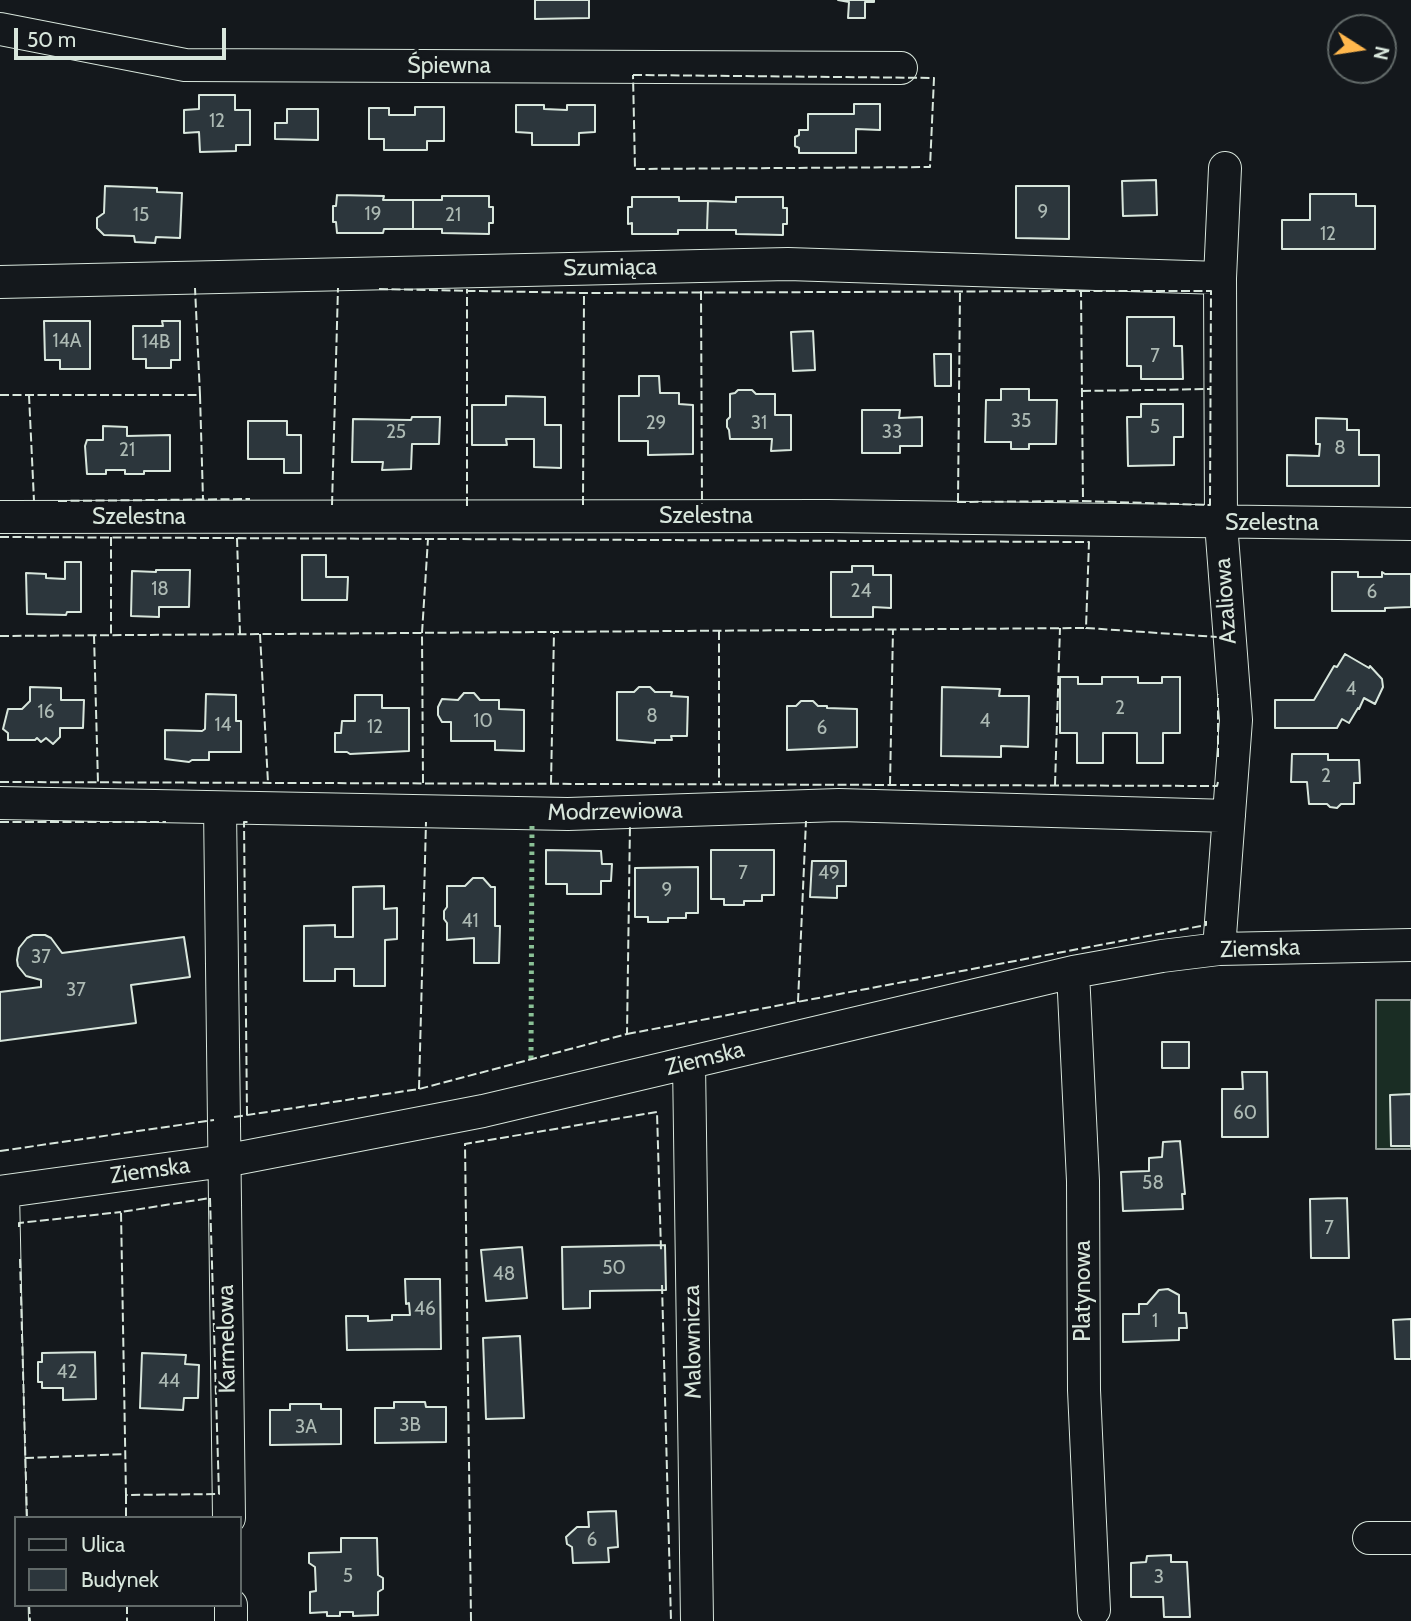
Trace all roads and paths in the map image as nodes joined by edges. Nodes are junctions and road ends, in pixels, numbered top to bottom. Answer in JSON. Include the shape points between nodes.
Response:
{"nodes":[{"id":1,"x":0,"y":29,"type":"edge"},
{"id":2,"x":901,"y":68,"type":"dead end"},
{"id":3,"x":1226,"y":168,"type":"dead end"},
{"id":4,"x":1220,"y":278,"type":"junction"},
{"id":5,"x":0,"y":282,"type":"edge"},
{"id":6,"x":0,"y":517,"type":"edge"},
{"id":7,"x":1221,"y":523,"type":"junction"},
{"id":8,"x":1411,"y":524,"type":"edge"},
{"id":9,"x":0,"y":803,"type":"edge"},
{"id":10,"x":220,"y":808,"type":"junction"},
{"id":11,"x":1229,"y":816,"type":"junction"},
{"id":12,"x":1411,"y":945,"type":"edge"},
{"id":13,"x":1219,"y":949,"type":"junction"},
{"id":14,"x":1073,"y":972,"type":"junction"},
{"id":15,"x":689,"y":1063,"type":"junction"},
{"id":16,"x":225,"y":1161,"type":"junction"},
{"id":17,"x":2,"y":1192,"type":"edge"},
{"id":18,"x":229,"y":1516,"type":"edge"},
{"id":19,"x":1369,"y":1538,"type":"dead end"},
{"id":20,"x":1411,"y":1538,"type":"edge"},
{"id":21,"x":1094,"y":1610,"type":"dead end"},
{"id":22,"x":12,"y":1621,"type":"edge"},
{"id":23,"x":697,"y":1621,"type":"edge"}],
"edges":[{"from":1,"to":2,"type":"street","name":"Śpiewna","via":[[186,65]]},
{"from":3,"to":4,"type":"street","name":"Azaliowa"},
{"from":4,"to":5,"type":"street","name":"Szumiąca","via":[[788,264]]},
{"from":4,"to":7,"type":"street","name":"Azaliowa"},
{"from":6,"to":7,"type":"street","name":"Szelestna","via":[[828,516]]},
{"from":7,"to":8,"type":"street","name":"Szelestna"},
{"from":7,"to":11,"type":"street","name":"Azaliowa","via":[[1236,720]]},
{"from":9,"to":10,"type":"street","name":"Modrzewiowa"},
{"from":10,"to":11,"type":"street","name":"Modrzewiowa","via":[[568,814],[839,806]]},
{"from":10,"to":16,"type":"street","name":"Karmelowa"},
{"from":11,"to":13,"type":"street","name":"Azaliowa"},
{"from":12,"to":13,"type":"street","name":"Ziemska"},
{"from":13,"to":14,"type":"street","name":"Ziemska"},
{"from":14,"to":15,"type":"street","name":"Ziemska"},
{"from":14,"to":21,"type":"street","name":"Platynowa"},
{"from":15,"to":16,"type":"street","name":"Ziemska","via":[[483,1111]]},
{"from":15,"to":23,"type":"street","name":"Malownicza"},
{"from":16,"to":17,"type":"street","name":"Ziemska"},
{"from":16,"to":18,"type":"street","name":"Karmelowa"},
{"from":17,"to":22,"type":"street"},
{"from":19,"to":20,"type":"street"}]}
